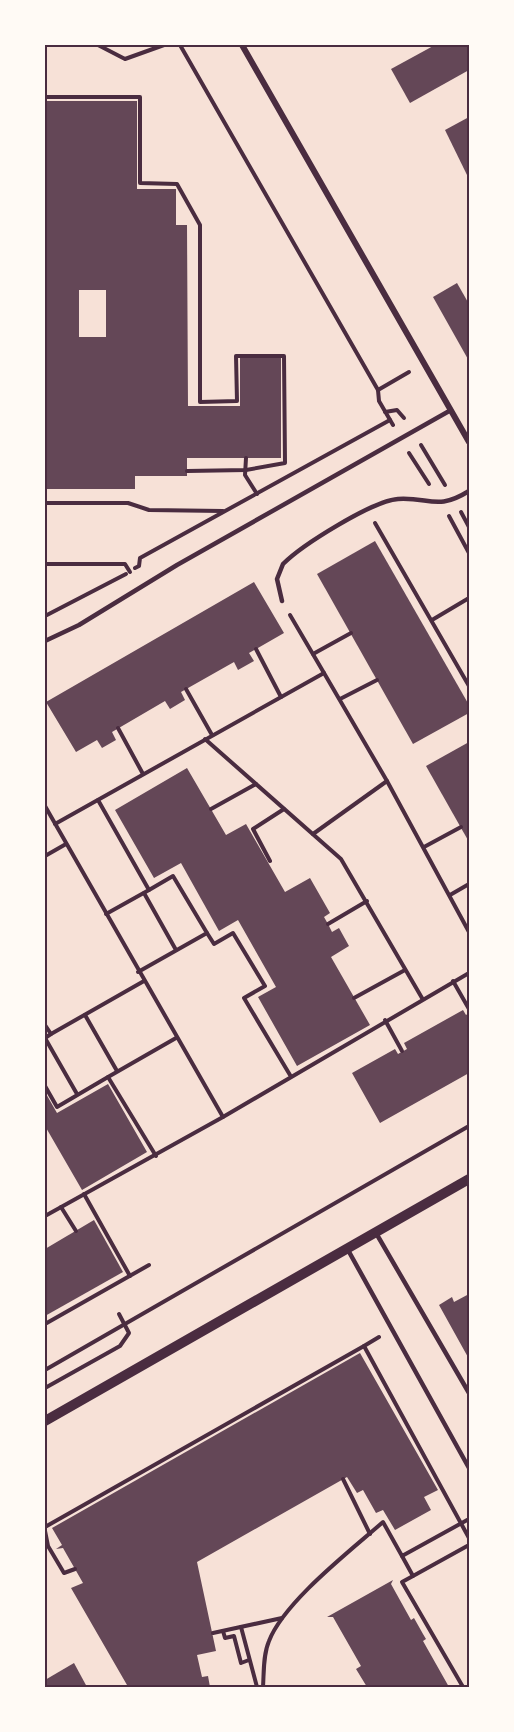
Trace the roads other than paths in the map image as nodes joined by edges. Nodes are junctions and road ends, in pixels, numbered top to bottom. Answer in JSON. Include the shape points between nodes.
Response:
{"nodes":[{"id":1,"x":242,"y":45,"type":"edge"},
{"id":2,"x":451,"y":410,"type":"junction"},
{"id":3,"x":469,"y":442,"type":"edge"},
{"id":4,"x":469,"y":491,"type":"edge"},
{"id":5,"x":282,"y":602,"type":"road end"},
{"id":6,"x":45,"y":641,"type":"edge"},
{"id":7,"x":469,"y":1179,"type":"edge"},
{"id":8,"x":376,"y":1233,"type":"junction"},
{"id":9,"x":347,"y":1249,"type":"junction"},
{"id":10,"x":469,"y":1393,"type":"edge"},
{"id":11,"x":45,"y":1421,"type":"edge"},
{"id":12,"x":469,"y":1468,"type":"edge"}],
"edges":[{"from":1,"to":2,"type":"street"},
{"from":2,"to":3,"type":"street"},
{"from":2,"to":6,"type":"lane"},
{"from":4,"to":5,"type":"lane","via":[[442,504],[398,499],[367,509],[283,564],[277,579]]},
{"from":7,"to":8,"type":"street"},
{"from":8,"to":9,"type":"street"},
{"from":8,"to":10,"type":"lane"},
{"from":9,"to":11,"type":"street"},
{"from":9,"to":12,"type":"lane"}]}
